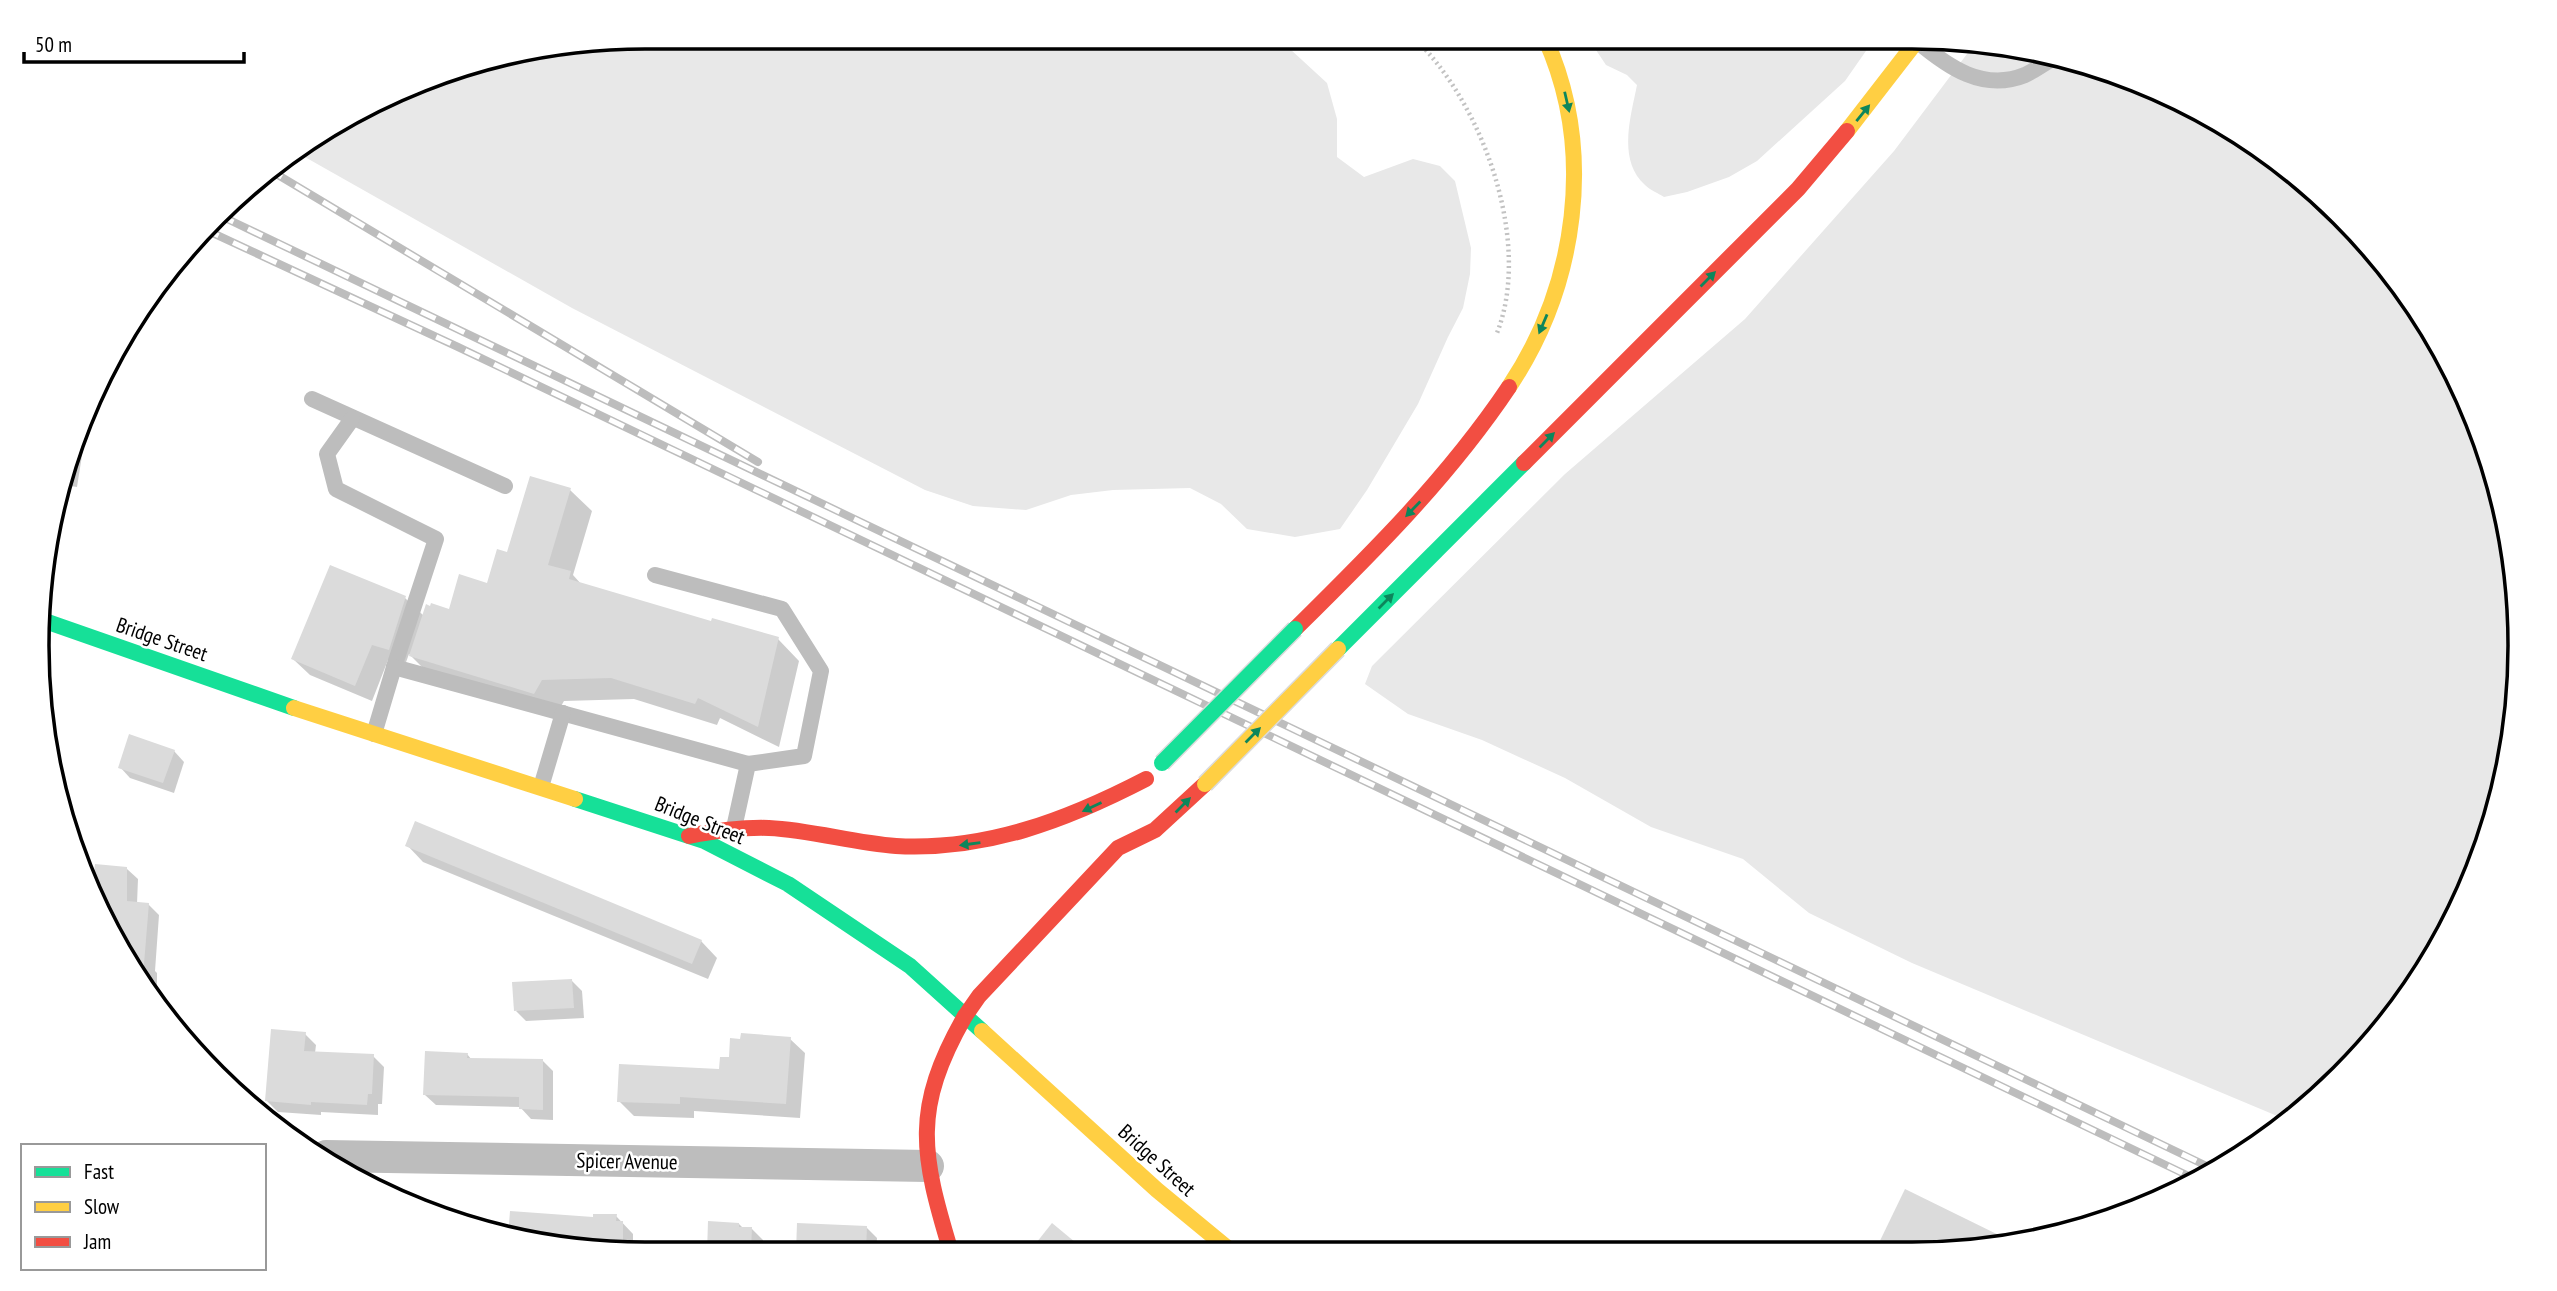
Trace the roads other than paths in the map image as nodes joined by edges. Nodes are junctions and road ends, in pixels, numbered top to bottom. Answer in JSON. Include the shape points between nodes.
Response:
{"nodes":[{"id":1,"x":1550,"y":49,"type":"edge"},
{"id":2,"x":1907,"y":49,"type":"edge"},
{"id":3,"x":1927,"y":49,"type":"edge"},
{"id":4,"x":2044,"y":64,"type":"edge"},
{"id":5,"x":312,"y":399,"type":"dead end"},
{"id":6,"x":352,"y":419,"type":"junction"},
{"id":7,"x":505,"y":486,"type":"dead end"},
{"id":8,"x":655,"y":575,"type":"dead end"},
{"id":9,"x":50,"y":623,"type":"edge"},
{"id":10,"x":394,"y":667,"type":"junction"},
{"id":11,"x":563,"y":713,"type":"junction"},
{"id":12,"x":374,"y":734,"type":"junction"},
{"id":13,"x":748,"y":764,"type":"junction"},
{"id":14,"x":1146,"y":779,"type":"junction"},
{"id":15,"x":541,"y":787,"type":"junction"},
{"id":16,"x":1124,"y":810,"type":"dead end"},
{"id":17,"x":734,"y":829,"type":"junction"},
{"id":18,"x":689,"y":836,"type":"junction"},
{"id":19,"x":965,"y":1016,"type":"junction"},
{"id":20,"x":338,"y":1156,"type":"edge"},
{"id":21,"x":928,"y":1166,"type":"junction"},
{"id":22,"x":948,"y":1242,"type":"edge"},
{"id":23,"x":1220,"y":1242,"type":"edge"}],
"edges":[{"from":1,"to":14,"type":"main road","one_way":true,"bridge":true,"via":[[1573,130],[1574,204],[1565,264],[1539,334],[1507,392],[1451,467],[1382,542]]},
{"from":19,"to":2,"type":"main road","one_way":true,"bridge":true,"via":[[1118,840],[1143,839],[1154,832],[1205,784],[1793,194],[1851,127]]},
{"from":3,"to":4,"type":"lane","via":[[1978,79],[1997,82]]},
{"from":5,"to":6,"type":"lane"},
{"from":6,"to":7,"type":"lane"},
{"from":6,"to":10,"type":"lane","via":[[327,454],[336,489],[436,539]]},
{"from":8,"to":13,"type":"lane","via":[[782,608],[821,671],[804,756]]},
{"from":9,"to":12,"type":"main road","name":"Bridge Street"},
{"from":10,"to":11,"type":"lane"},
{"from":10,"to":12,"type":"lane"},
{"from":11,"to":13,"type":"lane"},
{"from":11,"to":15,"type":"lane"},
{"from":12,"to":15,"type":"main road","name":"Bridge Street"},
{"from":13,"to":17,"type":"lane"},
{"from":14,"to":16,"type":"main road"},
{"from":14,"to":17,"type":"main road","one_way":true,"via":[[1057,822],[963,846],[903,847],[785,830]]},
{"from":15,"to":18,"type":"main road","name":"Bridge Street"},
{"from":17,"to":18,"type":"main road"},
{"from":18,"to":19,"type":"main road","name":"Bridge Street","via":[[788,884],[910,965]]},
{"from":19,"to":21,"type":"main road","via":[[928,1099]]},
{"from":19,"to":23,"type":"main road","name":"Bridge Street"},
{"from":20,"to":21,"type":"street","name":"Spicer Avenue"},
{"from":21,"to":22,"type":"main road"}]}
